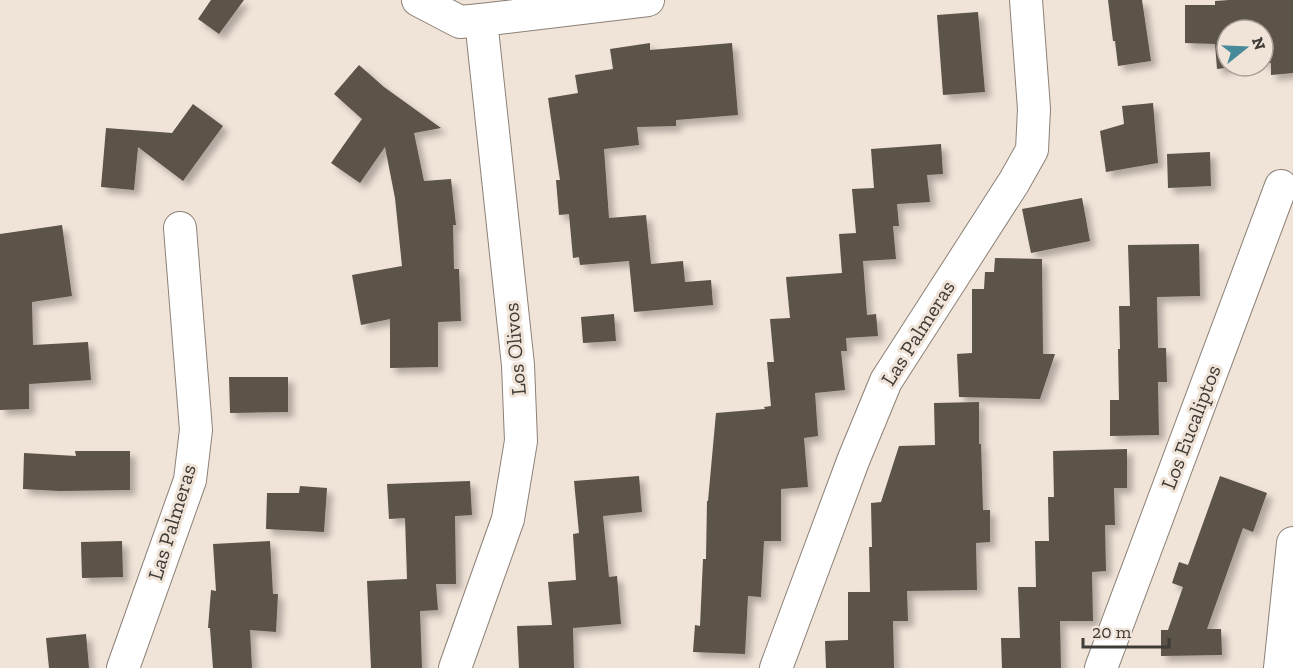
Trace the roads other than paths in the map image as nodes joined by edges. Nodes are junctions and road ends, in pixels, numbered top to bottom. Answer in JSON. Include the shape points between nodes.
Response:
{"nodes":[{"id":1,"x":418,"y":0,"type":"edge"},
{"id":2,"x":648,"y":0,"type":"edge"},
{"id":3,"x":1026,"y":0,"type":"edge"},
{"id":4,"x":471,"y":21,"type":"junction"},
{"id":5,"x":1281,"y":186,"type":"dead end"},
{"id":6,"x":180,"y":228,"type":"dead end"},
{"id":7,"x":1293,"y":543,"type":"edge"},
{"id":8,"x":123,"y":668,"type":"edge"},
{"id":9,"x":455,"y":668,"type":"edge"},
{"id":10,"x":776,"y":668,"type":"edge"},
{"id":11,"x":1101,"y":668,"type":"edge"},
{"id":12,"x":1280,"y":668,"type":"edge"}],
"edges":[{"from":1,"to":4,"type":"street"},
{"from":2,"to":4,"type":"street"},
{"from":3,"to":10,"type":"street","name":"Las Palmeras","via":[[1034,109],[1032,150],[886,381]]},
{"from":4,"to":9,"type":"street","name":"Los Olivos","via":[[518,365],[521,441],[508,519]]},
{"from":5,"to":11,"type":"street","name":"Los Eucaliptos"},
{"from":6,"to":8,"type":"street","name":"Las Palmeras","via":[[196,429],[190,480]]},
{"from":7,"to":12,"type":"street"}]}
